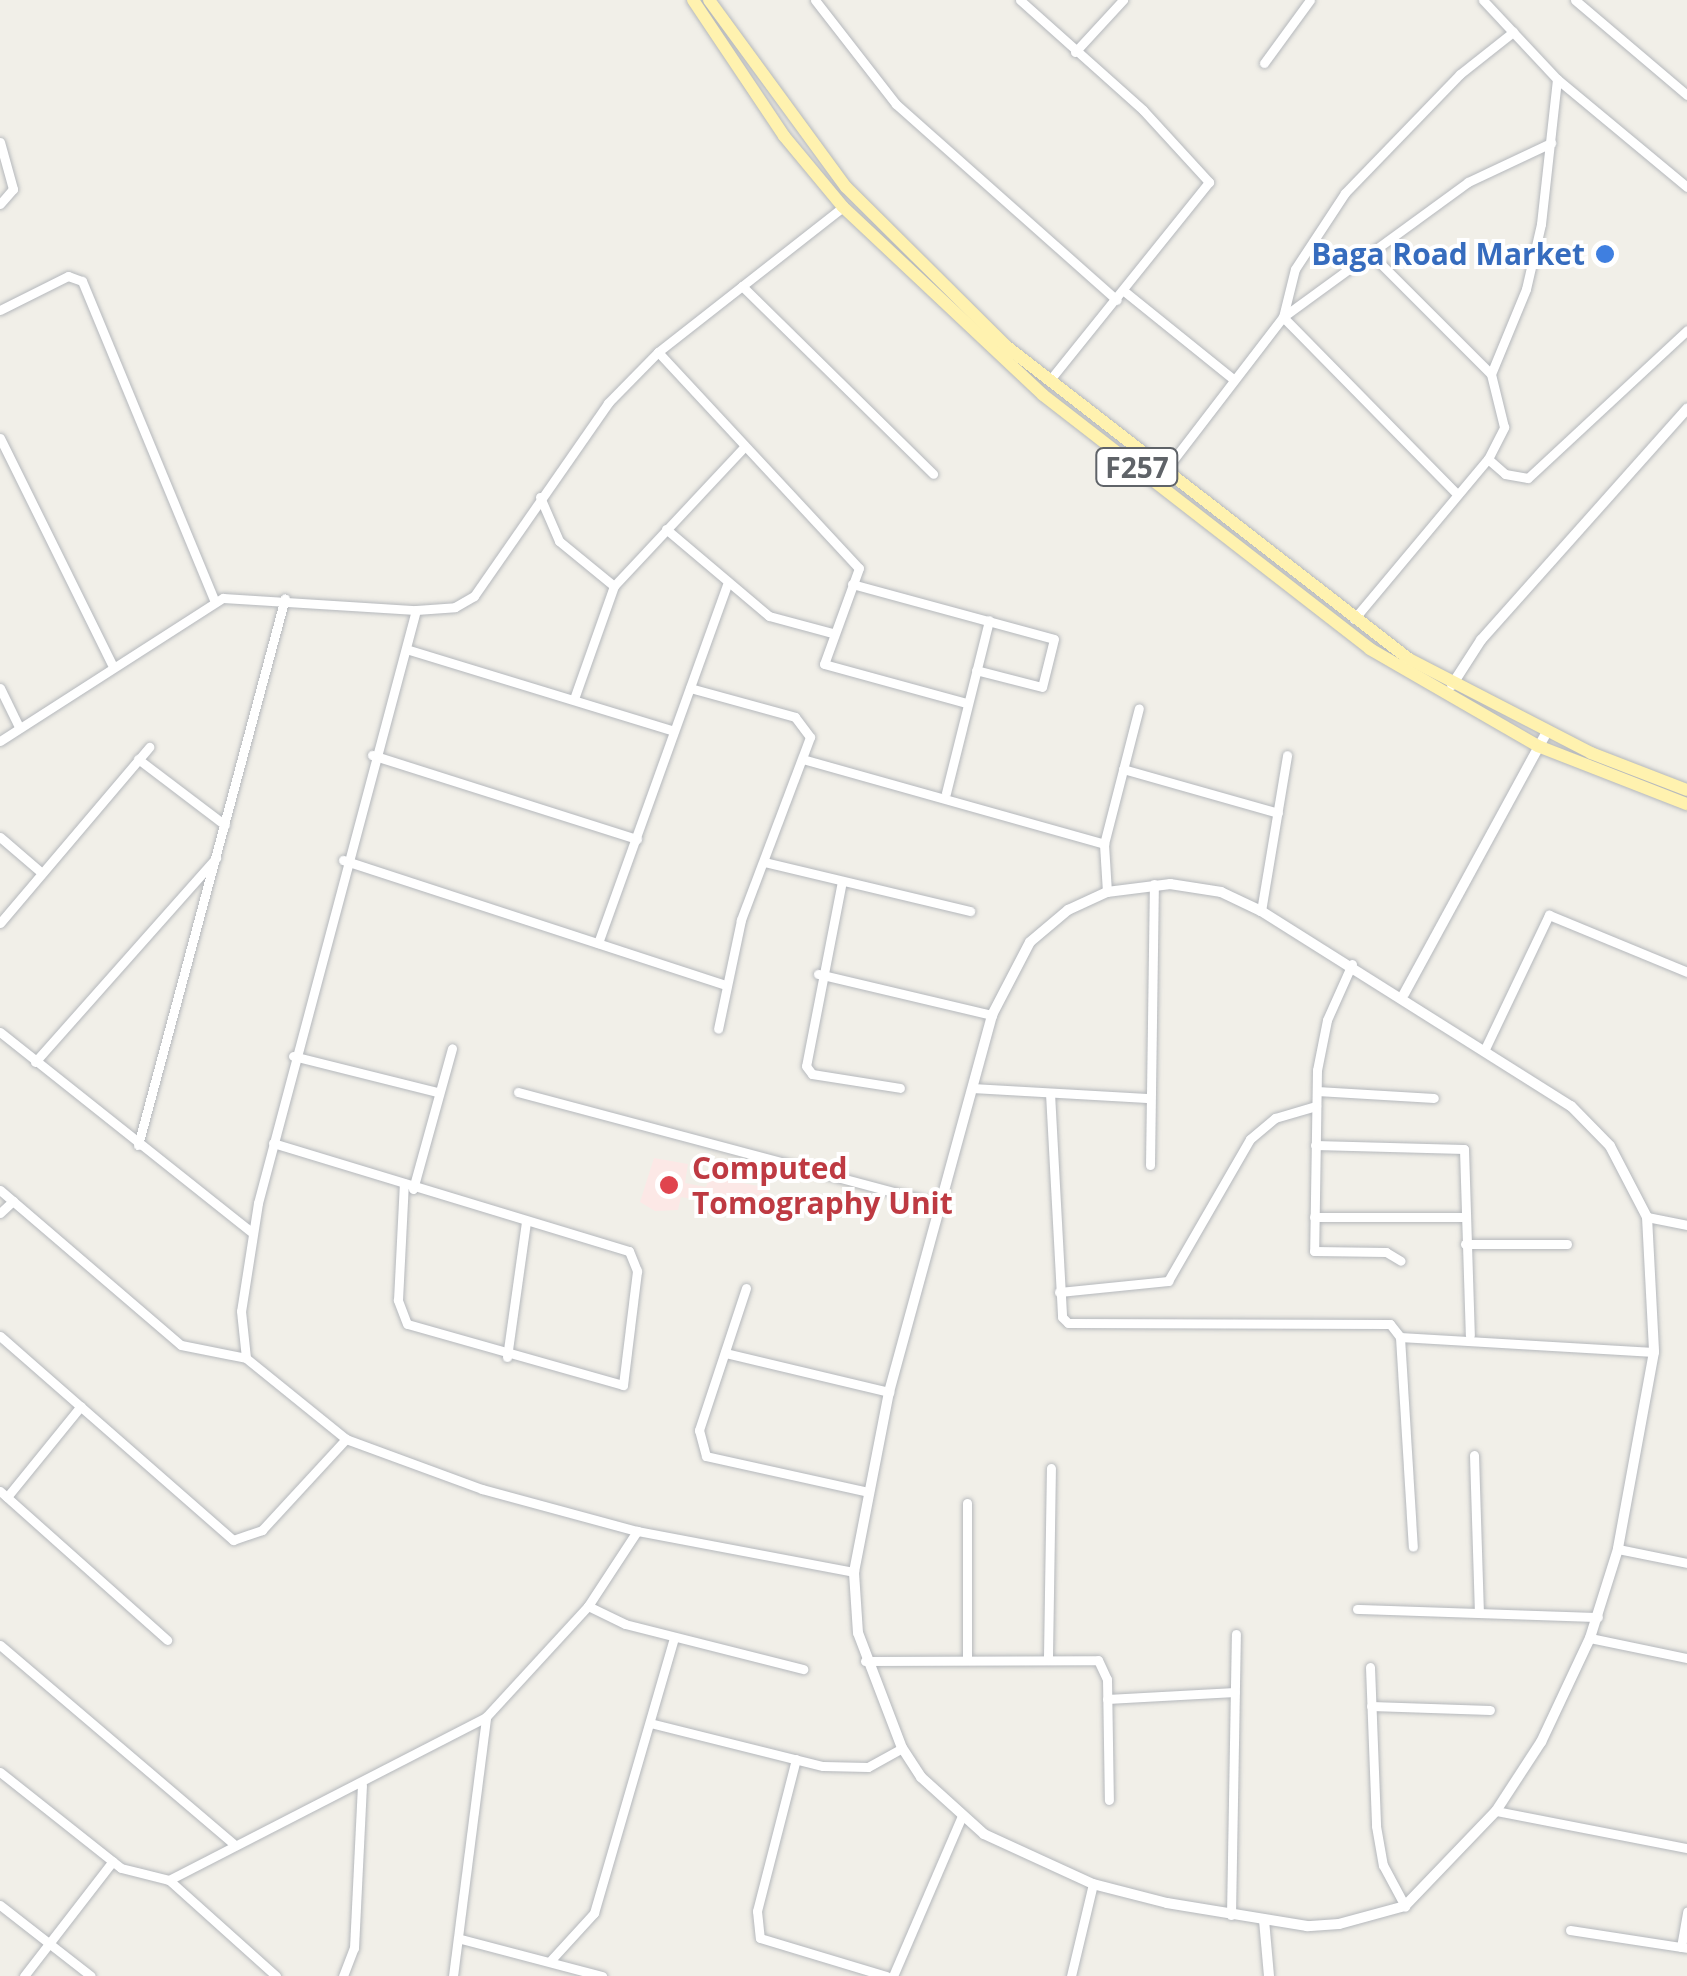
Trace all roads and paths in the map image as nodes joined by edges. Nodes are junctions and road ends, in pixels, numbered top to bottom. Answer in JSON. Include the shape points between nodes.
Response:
{"nodes":[{"id":1,"x":692,"y":0,"type":"edge"},
{"id":2,"x":814,"y":0,"type":"edge"},
{"id":3,"x":1020,"y":0,"type":"edge"},
{"id":4,"x":1123,"y":0,"type":"edge"},
{"id":5,"x":1310,"y":0,"type":"edge"},
{"id":6,"x":1483,"y":0,"type":"edge"},
{"id":7,"x":1575,"y":0,"type":"edge"},
{"id":8,"x":713,"y":1,"type":"edge"},
{"id":9,"x":1512,"y":32,"type":"junction"},
{"id":10,"x":1074,"y":52,"type":"junction"},
{"id":11,"x":1264,"y":63,"type":"dead end"},
{"id":12,"x":1558,"y":79,"type":"junction"},
{"id":13,"x":1687,"y":94,"type":"edge"},
{"id":14,"x":0,"y":142,"type":"edge"},
{"id":15,"x":1550,"y":142,"type":"junction"},
{"id":16,"x":1687,"y":187,"type":"edge"},
{"id":17,"x":0,"y":204,"type":"edge"},
{"id":18,"x":844,"y":207,"type":"junction"},
{"id":19,"x":1370,"y":253,"type":"junction"},
{"id":20,"x":742,"y":286,"type":"junction"},
{"id":21,"x":1121,"y":296,"type":"junction"},
{"id":22,"x":0,"y":310,"type":"edge"},
{"id":23,"x":1283,"y":317,"type":"junction"},
{"id":24,"x":1687,"y":330,"type":"edge"},
{"id":25,"x":658,"y":352,"type":"junction"},
{"id":26,"x":1491,"y":374,"type":"junction"},
{"id":27,"x":1232,"y":378,"type":"junction"},
{"id":28,"x":1049,"y":380,"type":"junction"},
{"id":29,"x":1687,"y":409,"type":"edge"},
{"id":30,"x":0,"y":438,"type":"edge"},
{"id":31,"x":744,"y":448,"type":"junction"},
{"id":32,"x":1488,"y":459,"type":"junction"},
{"id":33,"x":1164,"y":472,"type":"junction"},
{"id":34,"x":933,"y":474,"type":"dead end"},
{"id":35,"x":1456,"y":493,"type":"junction"},
{"id":36,"x":540,"y":498,"type":"junction"},
{"id":37,"x":666,"y":529,"type":"junction"},
{"id":38,"x":727,"y":584,"type":"junction"},
{"id":39,"x":852,"y":584,"type":"junction"},
{"id":40,"x":614,"y":586,"type":"junction"},
{"id":41,"x":285,"y":598,"type":"junction"},
{"id":42,"x":215,"y":602,"type":"junction"},
{"id":43,"x":416,"y":610,"type":"junction"},
{"id":44,"x":1354,"y":619,"type":"junction"},
{"id":45,"x":989,"y":620,"type":"junction"},
{"id":46,"x":832,"y":633,"type":"junction"},
{"id":47,"x":406,"y":648,"type":"junction"},
{"id":48,"x":112,"y":664,"type":"junction"},
{"id":49,"x":976,"y":670,"type":"junction"},
{"id":50,"x":1452,"y":685,"type":"junction"},
{"id":51,"x":0,"y":688,"type":"edge"},
{"id":52,"x":690,"y":688,"type":"junction"},
{"id":53,"x":575,"y":696,"type":"junction"},
{"id":54,"x":967,"y":702,"type":"junction"},
{"id":55,"x":1139,"y":708,"type":"dead end"},
{"id":56,"x":19,"y":727,"type":"junction"},
{"id":57,"x":674,"y":732,"type":"junction"},
{"id":58,"x":1547,"y":732,"type":"junction"},
{"id":59,"x":0,"y":741,"type":"edge"},
{"id":60,"x":1538,"y":746,"type":"junction"},
{"id":61,"x":148,"y":747,"type":"dead end"},
{"id":62,"x":372,"y":755,"type":"junction"},
{"id":63,"x":1287,"y":755,"type":"dead end"},
{"id":64,"x":138,"y":759,"type":"junction"},
{"id":65,"x":806,"y":760,"type":"junction"},
{"id":66,"x":1124,"y":769,"type":"junction"},
{"id":67,"x":1687,"y":790,"type":"edge"},
{"id":68,"x":946,"y":794,"type":"junction"},
{"id":69,"x":1687,"y":804,"type":"edge"},
{"id":70,"x":1278,"y":814,"type":"junction"},
{"id":71,"x":226,"y":825,"type":"junction"},
{"id":72,"x":0,"y":837,"type":"edge"},
{"id":73,"x":638,"y":839,"type":"junction"},
{"id":74,"x":1104,"y":844,"type":"junction"},
{"id":75,"x":218,"y":855,"type":"junction"},
{"id":76,"x":343,"y":860,"type":"junction"},
{"id":77,"x":764,"y":862,"type":"junction"},
{"id":78,"x":42,"y":872,"type":"junction"},
{"id":79,"x":842,"y":881,"type":"junction"},
{"id":80,"x":1154,"y":884,"type":"junction"},
{"id":81,"x":1107,"y":892,"type":"junction"},
{"id":82,"x":1261,"y":911,"type":"junction"},
{"id":83,"x":970,"y":912,"type":"dead end"},
{"id":84,"x":0,"y":922,"type":"edge"},
{"id":85,"x":598,"y":943,"type":"junction"},
{"id":86,"x":1352,"y":964,"type":"junction"},
{"id":87,"x":1687,"y":972,"type":"edge"},
{"id":88,"x":818,"y":974,"type":"junction"},
{"id":89,"x":725,"y":986,"type":"junction"},
{"id":90,"x":1404,"y":994,"type":"junction"},
{"id":91,"x":992,"y":1015,"type":"junction"},
{"id":92,"x":718,"y":1029,"type":"dead end"},
{"id":93,"x":0,"y":1032,"type":"edge"},
{"id":94,"x":452,"y":1048,"type":"dead end"},
{"id":95,"x":1484,"y":1051,"type":"junction"},
{"id":96,"x":293,"y":1056,"type":"junction"},
{"id":97,"x":35,"y":1062,"type":"junction"},
{"id":98,"x":900,"y":1088,"type":"dead end"},
{"id":99,"x":972,"y":1088,"type":"junction"},
{"id":100,"x":1316,"y":1091,"type":"junction"},
{"id":101,"x":436,"y":1092,"type":"junction"},
{"id":102,"x":518,"y":1092,"type":"dead end"},
{"id":103,"x":1050,"y":1094,"type":"junction"},
{"id":104,"x":1146,"y":1098,"type":"junction"},
{"id":105,"x":1434,"y":1098,"type":"dead end"},
{"id":106,"x":1316,"y":1106,"type":"junction"},
{"id":107,"x":274,"y":1143,"type":"junction"},
{"id":108,"x":138,"y":1145,"type":"junction"},
{"id":109,"x":1316,"y":1145,"type":"junction"},
{"id":110,"x":1150,"y":1165,"type":"dead end"},
{"id":111,"x":408,"y":1186,"type":"junction"},
{"id":112,"x":0,"y":1190,"type":"edge"},
{"id":113,"x":12,"y":1200,"type":"junction"},
{"id":114,"x":942,"y":1204,"type":"junction"},
{"id":115,"x":0,"y":1214,"type":"edge"},
{"id":116,"x":1465,"y":1216,"type":"junction"},
{"id":117,"x":1648,"y":1217,"type":"junction"},
{"id":118,"x":1314,"y":1218,"type":"junction"},
{"id":119,"x":526,"y":1222,"type":"junction"},
{"id":120,"x":1687,"y":1225,"type":"edge"},
{"id":121,"x":253,"y":1233,"type":"junction"},
{"id":122,"x":1464,"y":1244,"type":"junction"},
{"id":123,"x":1567,"y":1244,"type":"dead end"},
{"id":124,"x":1402,"y":1261,"type":"dead end"},
{"id":125,"x":746,"y":1288,"type":"dead end"},
{"id":126,"x":1059,"y":1292,"type":"junction"},
{"id":127,"x":1470,"y":1335,"type":"junction"},
{"id":128,"x":0,"y":1336,"type":"edge"},
{"id":129,"x":1400,"y":1337,"type":"junction"},
{"id":130,"x":1654,"y":1352,"type":"junction"},
{"id":131,"x":725,"y":1353,"type":"junction"},
{"id":132,"x":507,"y":1357,"type":"junction"},
{"id":133,"x":246,"y":1358,"type":"junction"},
{"id":134,"x":889,"y":1392,"type":"junction"},
{"id":135,"x":81,"y":1406,"type":"junction"},
{"id":136,"x":346,"y":1439,"type":"junction"},
{"id":137,"x":1474,"y":1455,"type":"dead end"},
{"id":138,"x":1051,"y":1468,"type":"dead end"},
{"id":139,"x":868,"y":1492,"type":"junction"},
{"id":140,"x":3,"y":1494,"type":"edge"},
{"id":141,"x":967,"y":1502,"type":"dead end"},
{"id":142,"x":636,"y":1531,"type":"junction"},
{"id":143,"x":1413,"y":1547,"type":"dead end"},
{"id":144,"x":1618,"y":1549,"type":"junction"},
{"id":145,"x":1687,"y":1563,"type":"edge"},
{"id":146,"x":854,"y":1572,"type":"junction"},
{"id":147,"x":588,"y":1606,"type":"junction"},
{"id":148,"x":1357,"y":1609,"type":"dead end"},
{"id":149,"x":1479,"y":1613,"type":"junction"},
{"id":150,"x":1598,"y":1617,"type":"junction"},
{"id":151,"x":1236,"y":1634,"type":"dead end"},
{"id":152,"x":674,"y":1637,"type":"junction"},
{"id":153,"x":1590,"y":1638,"type":"junction"},
{"id":154,"x":167,"y":1640,"type":"dead end"},
{"id":155,"x":0,"y":1644,"type":"edge"},
{"id":156,"x":1048,"y":1656,"type":"junction"},
{"id":157,"x":967,"y":1658,"type":"junction"},
{"id":158,"x":1687,"y":1658,"type":"edge"},
{"id":159,"x":865,"y":1661,"type":"junction"},
{"id":160,"x":1370,"y":1667,"type":"dead end"},
{"id":161,"x":803,"y":1669,"type":"dead end"},
{"id":162,"x":1235,"y":1692,"type":"junction"},
{"id":163,"x":1107,"y":1699,"type":"junction"},
{"id":164,"x":1371,"y":1706,"type":"junction"},
{"id":165,"x":1490,"y":1710,"type":"dead end"},
{"id":166,"x":486,"y":1717,"type":"junction"},
{"id":167,"x":650,"y":1723,"type":"junction"},
{"id":168,"x":902,"y":1748,"type":"junction"},
{"id":169,"x":796,"y":1759,"type":"junction"},
{"id":170,"x":0,"y":1772,"type":"edge"},
{"id":171,"x":362,"y":1785,"type":"junction"},
{"id":172,"x":1109,"y":1800,"type":"dead end"},
{"id":173,"x":1496,"y":1811,"type":"junction"},
{"id":174,"x":962,"y":1816,"type":"junction"},
{"id":175,"x":233,"y":1842,"type":"junction"},
{"id":176,"x":1687,"y":1848,"type":"edge"},
{"id":177,"x":113,"y":1861,"type":"junction"},
{"id":178,"x":169,"y":1880,"type":"junction"},
{"id":179,"x":1093,"y":1884,"type":"junction"},
{"id":180,"x":0,"y":1905,"type":"edge"},
{"id":181,"x":1404,"y":1906,"type":"junction"},
{"id":182,"x":1687,"y":1912,"type":"edge"},
{"id":183,"x":1231,"y":1915,"type":"junction"},
{"id":184,"x":1264,"y":1920,"type":"junction"},
{"id":185,"x":1570,"y":1930,"type":"dead end"},
{"id":186,"x":460,"y":1939,"type":"junction"},
{"id":187,"x":50,"y":1945,"type":"junction"},
{"id":188,"x":1684,"y":1948,"type":"edge"},
{"id":189,"x":551,"y":1960,"type":"junction"},
{"id":190,"x":24,"y":1976,"type":"edge"},
{"id":191,"x":91,"y":1976,"type":"edge"},
{"id":192,"x":276,"y":1976,"type":"edge"},
{"id":193,"x":343,"y":1976,"type":"edge"},
{"id":194,"x":454,"y":1976,"type":"edge"},
{"id":195,"x":602,"y":1976,"type":"edge"},
{"id":196,"x":890,"y":1976,"type":"edge"},
{"id":197,"x":1071,"y":1976,"type":"edge"},
{"id":198,"x":1269,"y":1976,"type":"edge"}],
"edges":[{"from":1,"to":18,"type":"main road","number":"F257","via":[[784,136]]},
{"from":2,"to":21,"type":"street","via":[[896,104]]},
{"from":3,"to":10,"type":"street"},
{"from":4,"to":10,"type":"street"},
{"from":5,"to":11,"type":"street"},
{"from":6,"to":9,"type":"street"},
{"from":7,"to":13,"type":"street"},
{"from":8,"to":28,"type":"main road","number":"F257","via":[[846,186]]},
{"from":9,"to":12,"type":"street"},
{"from":9,"to":23,"type":"street","via":[[1460,74],[1345,193],[1295,269]]},
{"from":10,"to":21,"type":"street","via":[[1209,182]]},
{"from":12,"to":15,"type":"street"},
{"from":12,"to":16,"type":"street"},
{"from":14,"to":17,"type":"street","via":[[13,189]]},
{"from":15,"to":19,"type":"street","via":[[1468,182]]},
{"from":15,"to":26,"type":"street","via":[[1526,289]]},
{"from":18,"to":20,"type":"street"},
{"from":18,"to":60,"type":"main road","number":"F257","via":[[1043,395],[1296,594],[1370,649]]},
{"from":19,"to":23,"type":"street"},
{"from":19,"to":26,"type":"street"},
{"from":20,"to":25,"type":"street"},
{"from":20,"to":34,"type":"street"},
{"from":21,"to":27,"type":"street"},
{"from":21,"to":28,"type":"street"},
{"from":22,"to":42,"type":"street","via":[[68,276],[82,281]]},
{"from":23,"to":27,"type":"street"},
{"from":23,"to":35,"type":"street"},
{"from":24,"to":32,"type":"street","via":[[1528,478]]},
{"from":25,"to":31,"type":"street"},
{"from":25,"to":36,"type":"street","via":[[608,403]]},
{"from":26,"to":32,"type":"street","via":[[1504,426]]},
{"from":27,"to":33,"type":"street"},
{"from":28,"to":33,"type":"main road","number":"F257"},
{"from":29,"to":50,"type":"street","via":[[1481,640]]},
{"from":30,"to":48,"type":"street"},
{"from":31,"to":37,"type":"street"},
{"from":31,"to":39,"type":"street","via":[[852,555],[859,568]]},
{"from":32,"to":35,"type":"street"},
{"from":33,"to":44,"type":"main road","number":"F257"},
{"from":35,"to":44,"type":"street"},
{"from":36,"to":40,"type":"street","via":[[559,540]]},
{"from":36,"to":43,"type":"street","via":[[474,596],[455,606]]},
{"from":37,"to":38,"type":"street"},
{"from":37,"to":40,"type":"street"},
{"from":38,"to":46,"type":"street","via":[[769,616]]},
{"from":38,"to":52,"type":"street"},
{"from":39,"to":45,"type":"street"},
{"from":39,"to":46,"type":"street"},
{"from":40,"to":53,"type":"street"},
{"from":41,"to":42,"type":"street","via":[[246,594]]},
{"from":41,"to":43,"type":"street"},
{"from":41,"to":71,"type":"street"},
{"from":42,"to":48,"type":"street"},
{"from":43,"to":47,"type":"street"},
{"from":44,"to":50,"type":"main road","number":"F257"},
{"from":45,"to":49,"type":"street"},
{"from":45,"to":49,"type":"street","via":[[1049,632],[1049,680],[1042,687]]},
{"from":46,"to":54,"type":"street","via":[[822,655],[829,670]]},
{"from":47,"to":53,"type":"street"},
{"from":47,"to":62,"type":"street"},
{"from":48,"to":56,"type":"street"},
{"from":49,"to":54,"type":"street"},
{"from":50,"to":58,"type":"main road","number":"F257"},
{"from":51,"to":56,"type":"street"},
{"from":52,"to":57,"type":"street"},
{"from":52,"to":65,"type":"street","via":[[795,717],[810,737]]},
{"from":53,"to":57,"type":"street"},
{"from":54,"to":68,"type":"street"},
{"from":55,"to":66,"type":"street"},
{"from":56,"to":59,"type":"street"},
{"from":57,"to":73,"type":"street"},
{"from":58,"to":60,"type":"street"},
{"from":58,"to":67,"type":"main road","number":"F257"},
{"from":60,"to":69,"type":"main road","number":"F257"},
{"from":60,"to":90,"type":"street"},
{"from":61,"to":64,"type":"street"},
{"from":62,"to":73,"type":"street"},
{"from":62,"to":76,"type":"street"},
{"from":63,"to":70,"type":"street"},
{"from":64,"to":71,"type":"street"},
{"from":64,"to":78,"type":"street"},
{"from":65,"to":68,"type":"street"},
{"from":65,"to":77,"type":"street"},
{"from":66,"to":70,"type":"street"},
{"from":66,"to":74,"type":"street"},
{"from":68,"to":74,"type":"street"},
{"from":70,"to":82,"type":"street"},
{"from":71,"to":75,"type":"street"},
{"from":72,"to":78,"type":"street"},
{"from":73,"to":85,"type":"street"},
{"from":74,"to":81,"type":"street"},
{"from":75,"to":97,"type":"street"},
{"from":75,"to":108,"type":"street"},
{"from":76,"to":85,"type":"street"},
{"from":76,"to":96,"type":"street"},
{"from":77,"to":79,"type":"street"},
{"from":77,"to":89,"type":"street"},
{"from":78,"to":84,"type":"street"},
{"from":79,"to":83,"type":"street"},
{"from":79,"to":88,"type":"street"},
{"from":80,"to":81,"type":"street"},
{"from":80,"to":82,"type":"street","via":[[1221,892]]},
{"from":80,"to":104,"type":"street"},
{"from":81,"to":91,"type":"street","via":[[1030,942]]},
{"from":82,"to":86,"type":"street"},
{"from":85,"to":89,"type":"street"},
{"from":86,"to":90,"type":"street"},
{"from":86,"to":100,"type":"street","via":[[1326,1020]]},
{"from":87,"to":95,"type":"street","via":[[1549,915]]},
{"from":88,"to":91,"type":"street"},
{"from":88,"to":98,"type":"street","via":[[806,1066],[812,1074]]},
{"from":89,"to":92,"type":"street"},
{"from":90,"to":95,"type":"street"},
{"from":91,"to":99,"type":"street"},
{"from":93,"to":97,"type":"street"},
{"from":94,"to":101,"type":"street"},
{"from":95,"to":117,"type":"street","via":[[1571,1106],[1610,1146]]},
{"from":96,"to":101,"type":"street"},
{"from":96,"to":107,"type":"street"},
{"from":97,"to":108,"type":"street"},
{"from":99,"to":103,"type":"street"},
{"from":99,"to":114,"type":"street"},
{"from":100,"to":105,"type":"street"},
{"from":100,"to":106,"type":"street"},
{"from":101,"to":111,"type":"street"},
{"from":102,"to":114,"type":"street"},
{"from":103,"to":104,"type":"street"},
{"from":103,"to":126,"type":"street"},
{"from":104,"to":110,"type":"street"},
{"from":106,"to":109,"type":"street"},
{"from":106,"to":126,"type":"street","via":[[1275,1118],[1250,1139],[1168,1280]]},
{"from":107,"to":111,"type":"street"},
{"from":107,"to":121,"type":"street"},
{"from":108,"to":121,"type":"street"},
{"from":109,"to":116,"type":"street","via":[[1464,1149]]},
{"from":109,"to":118,"type":"street"},
{"from":111,"to":119,"type":"street"},
{"from":111,"to":132,"type":"street","via":[[399,1314],[408,1324]]},
{"from":112,"to":113,"type":"street"},
{"from":113,"to":115,"type":"street"},
{"from":113,"to":133,"type":"street","via":[[182,1345]]},
{"from":114,"to":134,"type":"street"},
{"from":116,"to":118,"type":"street"},
{"from":116,"to":122,"type":"street"},
{"from":117,"to":120,"type":"street"},
{"from":117,"to":130,"type":"street"},
{"from":118,"to":124,"type":"street","via":[[1317,1255],[1386,1252]]},
{"from":119,"to":132,"type":"street"},
{"from":119,"to":132,"type":"street","via":[[630,1250],[638,1260],[628,1372],[612,1388]]},
{"from":121,"to":133,"type":"street","via":[[241,1311]]},
{"from":122,"to":123,"type":"street"},
{"from":122,"to":127,"type":"street"},
{"from":125,"to":131,"type":"street"},
{"from":126,"to":129,"type":"street","via":[[1068,1323],[1380,1318]]},
{"from":127,"to":129,"type":"street"},
{"from":127,"to":130,"type":"street"},
{"from":128,"to":135,"type":"street"},
{"from":129,"to":143,"type":"street"},
{"from":130,"to":144,"type":"street"},
{"from":131,"to":134,"type":"street"},
{"from":131,"to":139,"type":"street","via":[[699,1430],[706,1456]]},
{"from":133,"to":136,"type":"street"},
{"from":134,"to":139,"type":"street"},
{"from":135,"to":136,"type":"street","via":[[233,1540],[262,1530]]},
{"from":135,"to":140,"type":"street"},
{"from":136,"to":142,"type":"street","via":[[482,1490]]},
{"from":137,"to":149,"type":"street"},
{"from":138,"to":156,"type":"street"},
{"from":139,"to":146,"type":"street"},
{"from":140,"to":154,"type":"street"},
{"from":141,"to":157,"type":"street"},
{"from":142,"to":146,"type":"street"},
{"from":142,"to":147,"type":"street"},
{"from":144,"to":145,"type":"street"},
{"from":144,"to":150,"type":"street"},
{"from":146,"to":159,"type":"street"},
{"from":147,"to":152,"type":"street"},
{"from":147,"to":166,"type":"street"},
{"from":148,"to":149,"type":"street"},
{"from":149,"to":150,"type":"street"},
{"from":150,"to":153,"type":"street"},
{"from":151,"to":162,"type":"street"},
{"from":152,"to":161,"type":"street"},
{"from":152,"to":167,"type":"street"},
{"from":153,"to":158,"type":"street"},
{"from":153,"to":173,"type":"street","via":[[1540,1742]]},
{"from":155,"to":175,"type":"street"},
{"from":156,"to":157,"type":"street"},
{"from":156,"to":163,"type":"street","via":[[1098,1660]]},
{"from":157,"to":159,"type":"street"},
{"from":159,"to":168,"type":"street"},
{"from":160,"to":164,"type":"street"},
{"from":162,"to":163,"type":"street"},
{"from":162,"to":183,"type":"street"},
{"from":163,"to":172,"type":"street"},
{"from":164,"to":165,"type":"street"},
{"from":164,"to":181,"type":"street","via":[[1383,1865]]},
{"from":166,"to":171,"type":"street"},
{"from":166,"to":186,"type":"street"},
{"from":167,"to":169,"type":"street"},
{"from":167,"to":189,"type":"street","via":[[594,1913]]},
{"from":168,"to":169,"type":"street","via":[[868,1767]]},
{"from":168,"to":174,"type":"street"},
{"from":169,"to":196,"type":"street","via":[[756,1928],[760,1938]]},
{"from":170,"to":177,"type":"street"},
{"from":171,"to":175,"type":"street"},
{"from":171,"to":193,"type":"street","via":[[354,1948]]},
{"from":173,"to":176,"type":"street"},
{"from":173,"to":181,"type":"street"},
{"from":174,"to":179,"type":"street","via":[[1031,1859]]},
{"from":174,"to":196,"type":"street"},
{"from":175,"to":178,"type":"street"},
{"from":177,"to":178,"type":"street","via":[[149,1880]]},
{"from":177,"to":187,"type":"street"},
{"from":178,"to":192,"type":"street"},
{"from":179,"to":183,"type":"street"},
{"from":179,"to":197,"type":"street"},
{"from":180,"to":187,"type":"street"},
{"from":181,"to":184,"type":"street","via":[[1340,1924]]},
{"from":182,"to":188,"type":"street"},
{"from":183,"to":184,"type":"street"},
{"from":184,"to":198,"type":"street"},
{"from":185,"to":188,"type":"street"},
{"from":186,"to":189,"type":"street"},
{"from":186,"to":194,"type":"street"},
{"from":187,"to":190,"type":"street"},
{"from":187,"to":191,"type":"street"},
{"from":189,"to":195,"type":"street"}]}
